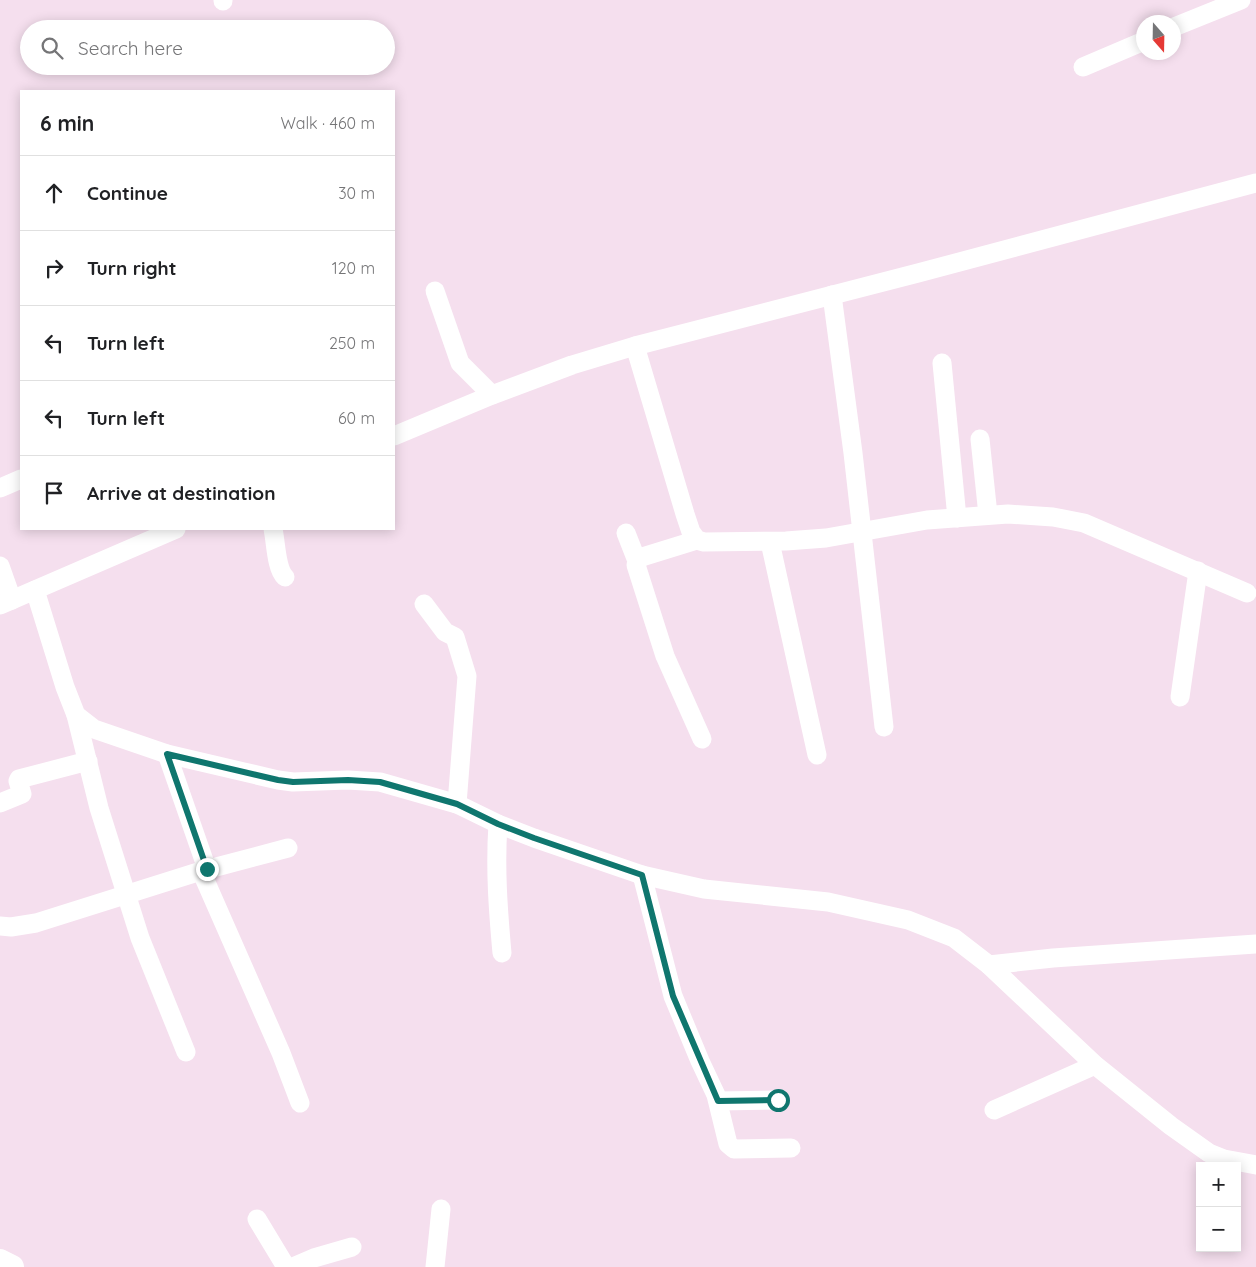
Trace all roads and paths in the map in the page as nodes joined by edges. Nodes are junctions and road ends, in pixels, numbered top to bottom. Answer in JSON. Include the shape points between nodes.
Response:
{"nodes":[{"id":1,"x":1241,"y":0,"type":"edge"},
{"id":2,"x":1181,"y":24,"type":"edge"},
{"id":3,"x":1136,"y":44,"type":"edge"},
{"id":4,"x":1083,"y":68,"type":"dead end"},
{"id":5,"x":1256,"y":183,"type":"edge"},
{"id":6,"x":435,"y":291,"type":"dead end"},
{"id":7,"x":832,"y":295,"type":"junction"},
{"id":8,"x":634,"y":346,"type":"junction"},
{"id":9,"x":942,"y":363,"type":"dead end"},
{"id":10,"x":492,"y":395,"type":"junction"},
{"id":11,"x":395,"y":436,"type":"edge"},
{"id":12,"x":980,"y":439,"type":"dead end"},
{"id":13,"x":20,"y":479,"type":"edge"},
{"id":14,"x":0,"y":488,"type":"edge"},
{"id":15,"x":988,"y":515,"type":"junction"},
{"id":16,"x":957,"y":518,"type":"junction"},
{"id":17,"x":174,"y":530,"type":"edge"},
{"id":18,"x":274,"y":530,"type":"edge"},
{"id":19,"x":861,"y":531,"type":"junction"},
{"id":20,"x":626,"y":533,"type":"dead end"},
{"id":21,"x":697,"y":540,"type":"junction"},
{"id":22,"x":770,"y":542,"type":"junction"},
{"id":23,"x":637,"y":561,"type":"junction"},
{"id":24,"x":0,"y":566,"type":"edge"},
{"id":25,"x":1198,"y":571,"type":"junction"},
{"id":26,"x":285,"y":577,"type":"dead end"},
{"id":27,"x":35,"y":590,"type":"junction"},
{"id":28,"x":1247,"y":593,"type":"dead end"},
{"id":29,"x":6,"y":602,"type":"edge"},
{"id":30,"x":424,"y":604,"type":"dead end"},
{"id":31,"x":1180,"y":697,"type":"dead end"},
{"id":32,"x":76,"y":715,"type":"junction"},
{"id":33,"x":884,"y":727,"type":"dead end"},
{"id":34,"x":702,"y":739,"type":"dead end"},
{"id":35,"x":167,"y":754,"type":"junction"},
{"id":36,"x":817,"y":755,"type":"dead end"},
{"id":37,"x":88,"y":761,"type":"junction"},
{"id":38,"x":0,"y":803,"type":"edge"},
{"id":39,"x":457,"y":804,"type":"junction"},
{"id":40,"x":498,"y":824,"type":"junction"},
{"id":41,"x":288,"y":848,"type":"dead end"},
{"id":42,"x":204,"y":870,"type":"junction"},
{"id":43,"x":642,"y":875,"type":"junction"},
{"id":44,"x":126,"y":893,"type":"junction"},
{"id":45,"x":0,"y":926,"type":"edge"},
{"id":46,"x":1256,"y":944,"type":"edge"},
{"id":47,"x":502,"y":953,"type":"dead end"},
{"id":48,"x":989,"y":965,"type":"junction"},
{"id":49,"x":186,"y":1052,"type":"dead end"},
{"id":50,"x":1095,"y":1065,"type":"junction"},
{"id":51,"x":778,"y":1100,"type":"dead end"},
{"id":52,"x":718,"y":1101,"type":"junction"},
{"id":53,"x":300,"y":1103,"type":"dead end"},
{"id":54,"x":994,"y":1110,"type":"dead end"},
{"id":55,"x":791,"y":1148,"type":"dead end"},
{"id":56,"x":1256,"y":1164,"type":"edge"},
{"id":57,"x":441,"y":1209,"type":"dead end"},
{"id":58,"x":257,"y":1219,"type":"dead end"},
{"id":59,"x":352,"y":1247,"type":"dead end"},
{"id":60,"x":0,"y":1261,"type":"edge"},
{"id":61,"x":12,"y":1267,"type":"edge"},
{"id":62,"x":286,"y":1267,"type":"edge"},
{"id":63,"x":292,"y":1267,"type":"edge"},
{"id":64,"x":434,"y":1267,"type":"edge"}],
"edges":[{"from":1,"to":2,"type":"street"},
{"from":3,"to":4,"type":"street"},
{"from":5,"to":7,"type":"street"},
{"from":6,"to":10,"type":"street","via":[[460,363]]},
{"from":7,"to":8,"type":"street"},
{"from":7,"to":19,"type":"street"},
{"from":8,"to":10,"type":"street"},
{"from":8,"to":21,"type":"street","via":[[688,523]]},
{"from":9,"to":16,"type":"street"},
{"from":10,"to":11,"type":"street"},
{"from":12,"to":15,"type":"street"},
{"from":13,"to":14,"type":"street"},
{"from":15,"to":16,"type":"street"},
{"from":15,"to":25,"type":"street","via":[[1053,517],[1084,523]]},
{"from":16,"to":19,"type":"street"},
{"from":17,"to":27,"type":"street"},
{"from":18,"to":26,"type":"street","via":[[281,574]]},
{"from":19,"to":22,"type":"street","via":[[826,538]]},
{"from":19,"to":33,"type":"street"},
{"from":20,"to":23,"type":"street"},
{"from":21,"to":22,"type":"street"},
{"from":21,"to":23,"type":"street"},
{"from":22,"to":36,"type":"street"},
{"from":23,"to":34,"type":"street","via":[[636,569],[665,656]]},
{"from":24,"to":29,"type":"street"},
{"from":25,"to":28,"type":"street"},
{"from":25,"to":31,"type":"street"},
{"from":27,"to":29,"type":"street"},
{"from":27,"to":32,"type":"street"},
{"from":30,"to":39,"type":"street","via":[[442,629],[455,637],[467,676]]},
{"from":32,"to":35,"type":"street","via":[[94,729]]},
{"from":32,"to":37,"type":"street"},
{"from":35,"to":39,"type":"street","via":[[293,782],[380,782]]},
{"from":35,"to":42,"type":"street"},
{"from":37,"to":38,"type":"street","via":[[19,779],[22,794]]},
{"from":37,"to":44,"type":"street"},
{"from":39,"to":40,"type":"street"},
{"from":40,"to":43,"type":"street"},
{"from":40,"to":47,"type":"street","via":[[496,860]]},
{"from":41,"to":42,"type":"street"},
{"from":42,"to":44,"type":"street"},
{"from":42,"to":53,"type":"street"},
{"from":43,"to":48,"type":"street","via":[[704,889],[828,902],[908,920],[954,938]]},
{"from":43,"to":52,"type":"street","via":[[673,996]]},
{"from":44,"to":45,"type":"street","via":[[36,923]]},
{"from":44,"to":49,"type":"street","via":[[140,938]]},
{"from":46,"to":48,"type":"street"},
{"from":48,"to":50,"type":"street"},
{"from":50,"to":54,"type":"street"},
{"from":50,"to":56,"type":"street","via":[[1208,1153]]},
{"from":51,"to":52,"type":"street"},
{"from":52,"to":55,"type":"street","via":[[730,1147]]},
{"from":57,"to":64,"type":"street"},
{"from":58,"to":62,"type":"street"},
{"from":59,"to":63,"type":"street"},
{"from":60,"to":61,"type":"main road"}]}
